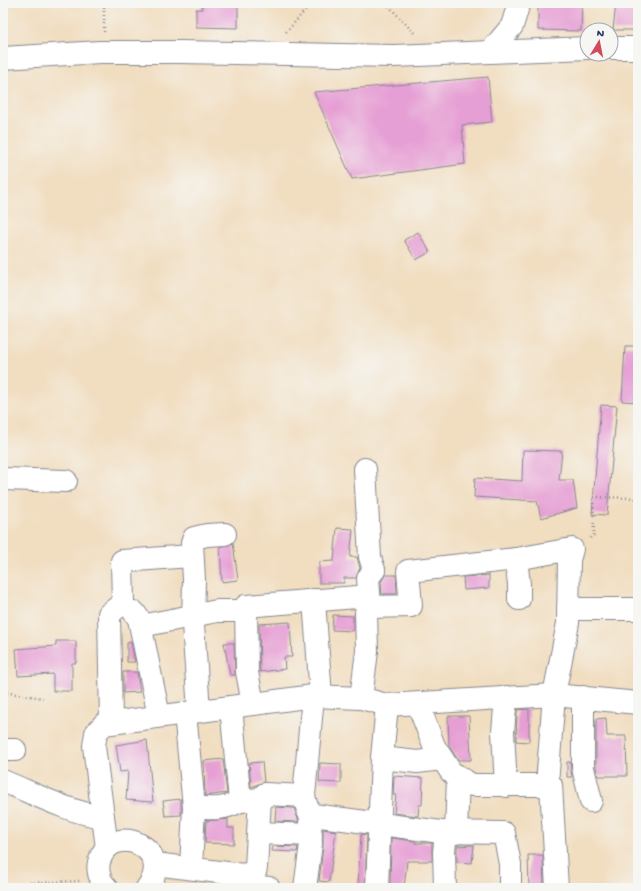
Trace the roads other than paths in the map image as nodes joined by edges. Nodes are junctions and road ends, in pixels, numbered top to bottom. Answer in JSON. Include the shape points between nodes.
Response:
{"nodes":[{"id":1,"x":519,"y":3,"type":"edge"},
{"id":2,"x":579,"y":48,"type":"edge"},
{"id":3,"x":619,"y":48,"type":"edge"},
{"id":4,"x":638,"y":48,"type":"edge"},
{"id":5,"x":490,"y":52,"type":"junction"},
{"id":6,"x":3,"y":58,"type":"edge"},
{"id":7,"x":365,"y":469,"type":"dead end"},
{"id":8,"x":3,"y":479,"type":"edge"},
{"id":9,"x":66,"y":482,"type":"dead end"},
{"id":10,"x":225,"y":534,"type":"dead end"},
{"id":11,"x":191,"y":556,"type":"junction"},
{"id":12,"x":516,"y":559,"type":"junction"},
{"id":13,"x":374,"y":570,"type":"junction"},
{"id":14,"x":408,"y":571,"type":"junction"},
{"id":15,"x":519,"y":599,"type":"dead end"},
{"id":16,"x":314,"y":600,"type":"junction"},
{"id":17,"x":369,"y":601,"type":"junction"},
{"id":18,"x":123,"y":603,"type":"junction"},
{"id":19,"x":246,"y":606,"type":"junction"},
{"id":20,"x":638,"y":608,"type":"edge"},
{"id":21,"x":568,"y":609,"type":"junction"},
{"id":22,"x":194,"y":616,"type":"junction"},
{"id":23,"x":141,"y":626,"type":"junction"},
{"id":24,"x":554,"y":695,"type":"junction"},
{"id":25,"x":317,"y":696,"type":"junction"},
{"id":26,"x":506,"y":697,"type":"junction"},
{"id":27,"x":584,"y":697,"type":"junction"},
{"id":28,"x":361,"y":698,"type":"junction"},
{"id":29,"x":253,"y":704,"type":"junction"},
{"id":30,"x":418,"y":704,"type":"junction"},
{"id":31,"x":638,"y":704,"type":"edge"},
{"id":32,"x":387,"y":705,"type":"junction"},
{"id":33,"x":231,"y":707,"type":"junction"},
{"id":34,"x":192,"y":712,"type":"junction"},
{"id":35,"x":159,"y":716,"type":"junction"},
{"id":36,"x":111,"y":722,"type":"junction"},
{"id":37,"x":382,"y":758,"type":"junction"},
{"id":38,"x":442,"y":759,"type":"junction"},
{"id":39,"x":458,"y":777,"type":"junction"},
{"id":40,"x":3,"y":780,"type":"edge"},
{"id":41,"x":547,"y":784,"type":"junction"},
{"id":42,"x":506,"y":786,"type":"junction"},
{"id":43,"x":304,"y":796,"type":"junction"},
{"id":44,"x":250,"y":800,"type":"junction"},
{"id":45,"x":591,"y":801,"type":"dead end"},
{"id":46,"x":194,"y":807,"type":"junction"},
{"id":47,"x":103,"y":817,"type":"junction"},
{"id":48,"x":380,"y":824,"type":"junction"},
{"id":49,"x":312,"y":825,"type":"junction"},
{"id":50,"x":451,"y":832,"type":"junction"},
{"id":51,"x":259,"y":833,"type":"junction"},
{"id":52,"x":107,"y":848,"type":"junction"},
{"id":53,"x":155,"y":864,"type":"junction"},
{"id":54,"x":191,"y":868,"type":"junction"},
{"id":55,"x":103,"y":881,"type":"edge"},
{"id":56,"x":242,"y":883,"type":"edge"},
{"id":57,"x":147,"y":888,"type":"edge"},
{"id":58,"x":270,"y":888,"type":"edge"},
{"id":59,"x":305,"y":888,"type":"edge"},
{"id":60,"x":377,"y":888,"type":"edge"},
{"id":61,"x":445,"y":888,"type":"edge"},
{"id":62,"x":510,"y":888,"type":"edge"},
{"id":63,"x":557,"y":888,"type":"edge"}],
"edges":[{"from":1,"to":5,"type":"street","via":[[512,26]]},
{"from":2,"to":5,"type":"street"},
{"from":3,"to":4,"type":"street"},
{"from":5,"to":6,"type":"street","via":[[353,57],[278,53],[100,52]]},
{"from":7,"to":13,"type":"street","via":[[370,557]]},
{"from":8,"to":9,"type":"street"},
{"from":10,"to":11,"type":"street","via":[[194,538]]},
{"from":11,"to":18,"type":"street","via":[[122,561]]},
{"from":11,"to":22,"type":"street"},
{"from":12,"to":14,"type":"street"},
{"from":12,"to":15,"type":"street"},
{"from":12,"to":21,"type":"street","via":[[572,548],[569,560]]},
{"from":13,"to":14,"type":"street"},
{"from":13,"to":17,"type":"street","via":[[368,578]]},
{"from":14,"to":17,"type":"street","via":[[411,606]]},
{"from":16,"to":17,"type":"street"},
{"from":16,"to":19,"type":"street"},
{"from":16,"to":25,"type":"street"},
{"from":17,"to":28,"type":"street","via":[[366,612],[367,650]]},
{"from":18,"to":23,"type":"street","via":[[132,608]]},
{"from":18,"to":36,"type":"street","via":[[109,614]]},
{"from":19,"to":22,"type":"street","via":[[241,611],[217,611]]},
{"from":19,"to":29,"type":"street","via":[[248,672]]},
{"from":20,"to":21,"type":"street"},
{"from":21,"to":24,"type":"street","via":[[568,623]]},
{"from":22,"to":23,"type":"street"},
{"from":22,"to":34,"type":"street"},
{"from":23,"to":35,"type":"street"},
{"from":24,"to":26,"type":"street"},
{"from":24,"to":27,"type":"street"},
{"from":24,"to":41,"type":"street"},
{"from":25,"to":28,"type":"street"},
{"from":25,"to":29,"type":"street"},
{"from":25,"to":43,"type":"street"},
{"from":26,"to":30,"type":"street"},
{"from":26,"to":42,"type":"street","via":[[503,732]]},
{"from":27,"to":31,"type":"street"},
{"from":27,"to":45,"type":"street","via":[[583,768]]},
{"from":28,"to":32,"type":"street"},
{"from":29,"to":33,"type":"street"},
{"from":30,"to":32,"type":"street"},
{"from":30,"to":38,"type":"street","via":[[434,746]]},
{"from":32,"to":37,"type":"street"},
{"from":33,"to":34,"type":"street"},
{"from":33,"to":44,"type":"street"},
{"from":34,"to":35,"type":"street"},
{"from":34,"to":46,"type":"street"},
{"from":35,"to":36,"type":"street"},
{"from":36,"to":47,"type":"street","via":[[100,728],[94,740]]},
{"from":37,"to":38,"type":"street","via":[[417,762]]},
{"from":37,"to":48,"type":"street"},
{"from":38,"to":39,"type":"street"},
{"from":39,"to":42,"type":"street","via":[[472,785]]},
{"from":39,"to":50,"type":"street"},
{"from":40,"to":47,"type":"street","via":[[55,803]]},
{"from":41,"to":42,"type":"street"},
{"from":41,"to":63,"type":"street","via":[[551,785]]},
{"from":43,"to":44,"type":"street","via":[[265,794]]},
{"from":43,"to":49,"type":"street"},
{"from":44,"to":46,"type":"street","via":[[229,808]]},
{"from":44,"to":51,"type":"street"},
{"from":46,"to":54,"type":"street"},
{"from":47,"to":52,"type":"street"},
{"from":48,"to":49,"type":"street"},
{"from":48,"to":50,"type":"street"},
{"from":48,"to":60,"type":"street"},
{"from":49,"to":51,"type":"street"},
{"from":49,"to":59,"type":"street"},
{"from":50,"to":61,"type":"street","via":[[444,852]]},
{"from":50,"to":62,"type":"street","via":[[504,833],[510,864]]},
{"from":51,"to":56,"type":"street","via":[[255,872]]},
{"from":52,"to":53,"type":"street","via":[[123,841],[131,841],[147,849]]},
{"from":52,"to":55,"type":"street","via":[[98,865]]},
{"from":53,"to":54,"type":"street"},
{"from":53,"to":57,"type":"street","via":[[155,874]]},
{"from":54,"to":56,"type":"street"},
{"from":56,"to":58,"type":"street"}]}
